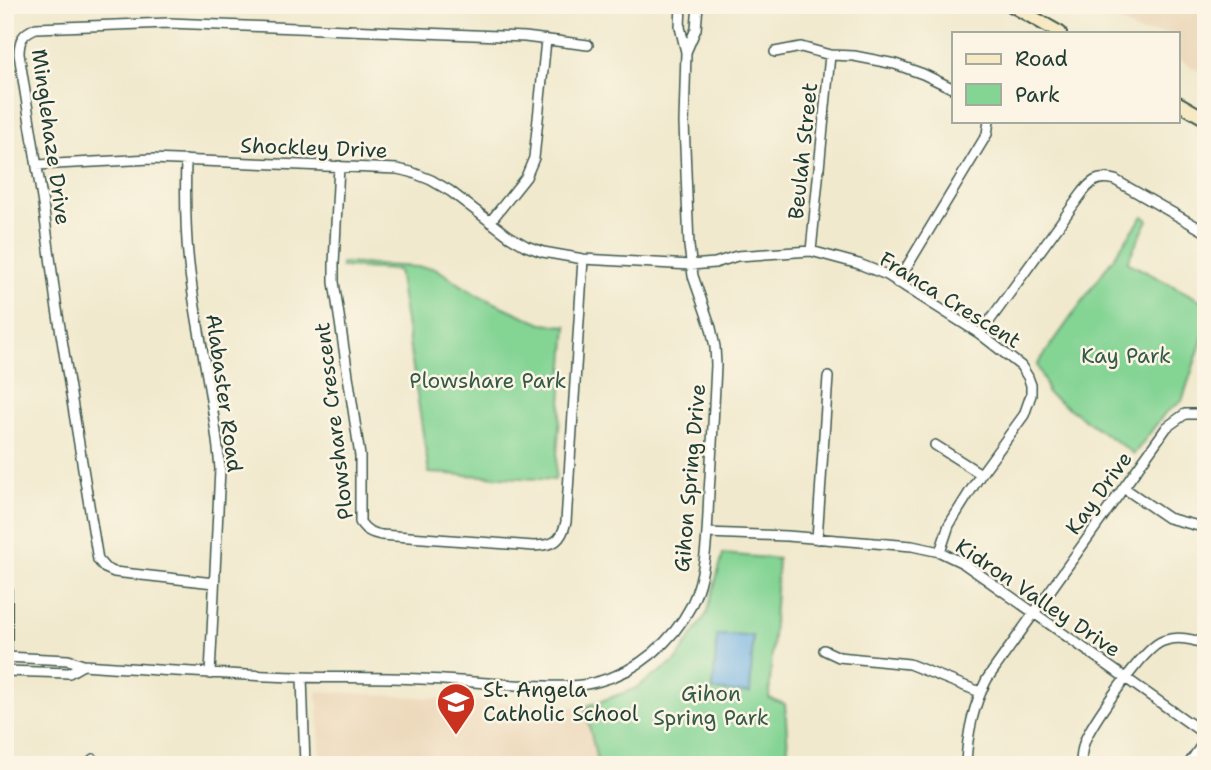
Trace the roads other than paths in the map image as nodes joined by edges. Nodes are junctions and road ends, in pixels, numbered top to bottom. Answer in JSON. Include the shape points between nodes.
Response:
{"nodes":[{"id":1,"x":681,"y":5,"type":"edge"},
{"id":2,"x":698,"y":5,"type":"edge"},
{"id":3,"x":1011,"y":5,"type":"edge"},
{"id":4,"x":1058,"y":32,"type":"edge"},
{"id":5,"x":546,"y":40,"type":"junction"},
{"id":6,"x":588,"y":44,"type":"dead end"},
{"id":7,"x":685,"y":52,"type":"junction"},
{"id":8,"x":775,"y":52,"type":"dead end"},
{"id":9,"x":830,"y":55,"type":"junction"},
{"id":10,"x":952,"y":88,"type":"edge"},
{"id":11,"x":1180,"y":104,"type":"edge"},
{"id":12,"x":1206,"y":119,"type":"edge"},
{"id":13,"x":989,"y":122,"type":"edge"},
{"id":14,"x":186,"y":160,"type":"junction"},
{"id":15,"x":37,"y":165,"type":"junction"},
{"id":16,"x":339,"y":166,"type":"junction"},
{"id":17,"x":490,"y":222,"type":"junction"},
{"id":18,"x":1206,"y":232,"type":"edge"},
{"id":19,"x":811,"y":251,"type":"junction"},
{"id":20,"x":583,"y":259,"type":"junction"},
{"id":21,"x":691,"y":265,"type":"junction"},
{"id":22,"x":897,"y":283,"type":"junction"},
{"id":23,"x":980,"y":334,"type":"junction"},
{"id":24,"x":828,"y":377,"type":"dead end"},
{"id":25,"x":1206,"y":414,"type":"edge"},
{"id":26,"x":934,"y":445,"type":"dead end"},
{"id":27,"x":981,"y":474,"type":"junction"},
{"id":28,"x":1124,"y":488,"type":"junction"},
{"id":29,"x":1206,"y":528,"type":"edge"},
{"id":30,"x":707,"y":533,"type":"junction"},
{"id":31,"x":817,"y":539,"type":"junction"},
{"id":32,"x":940,"y":552,"type":"junction"},
{"id":33,"x":214,"y":583,"type":"junction"},
{"id":34,"x":5,"y":588,"type":"edge"},
{"id":35,"x":1033,"y":613,"type":"junction"},
{"id":36,"x":1206,"y":645,"type":"edge"},
{"id":37,"x":824,"y":650,"type":"dead end"},
{"id":38,"x":6,"y":657,"type":"edge"},
{"id":39,"x":83,"y":665,"type":"junction"},
{"id":40,"x":5,"y":672,"type":"edge"},
{"id":41,"x":210,"y":674,"type":"junction"},
{"id":42,"x":302,"y":677,"type":"junction"},
{"id":43,"x":1126,"y":678,"type":"junction"},
{"id":44,"x":980,"y":692,"type":"junction"},
{"id":45,"x":1206,"y":737,"type":"edge"},
{"id":46,"x":305,"y":765,"type":"edge"},
{"id":47,"x":966,"y":765,"type":"edge"},
{"id":48,"x":1081,"y":765,"type":"edge"},
{"id":49,"x":1188,"y":765,"type":"edge"}],
"edges":[{"from":1,"to":7,"type":"street","name":"Gihon Spring Drive"},
{"from":2,"to":7,"type":"street","name":"Gihon Spring Drive","via":[[696,29]]},
{"from":3,"to":4,"type":"main road"},
{"from":5,"to":6,"type":"street","name":"Minglehaze Drive"},
{"from":5,"to":15,"type":"street","name":"Minglehaze Drive","via":[[169,23],[36,28],[22,38],[19,54]]},
{"from":5,"to":17,"type":"street","via":[[534,158],[526,177]]},
{"from":7,"to":21,"type":"street","name":"Gihon Spring Drive"},
{"from":8,"to":9,"type":"street","via":[[800,47]]},
{"from":9,"to":10,"type":"street","via":[[895,64]]},
{"from":9,"to":19,"type":"street","name":"Beulah Street"},
{"from":11,"to":12,"type":"main road"},
{"from":13,"to":22,"type":"street","via":[[987,134]]},
{"from":14,"to":15,"type":"street","name":"Shockley Drive"},
{"from":14,"to":16,"type":"street","name":"Shockley Drive"},
{"from":14,"to":33,"type":"street","name":"Alabaster Road","via":[[189,271],[220,468]]},
{"from":15,"to":33,"type":"street","name":"Minglehaze Drive","via":[[97,560],[114,572]]},
{"from":16,"to":17,"type":"street","name":"Shockley Drive","via":[[411,172],[450,191]]},
{"from":16,"to":20,"type":"street","name":"Plowshare Crescent","via":[[334,282],[360,456],[360,522],[372,533],[534,545],[558,540],[566,522]]},
{"from":17,"to":20,"type":"street","name":"Shockley Drive","via":[[526,246]]},
{"from":18,"to":23,"type":"street","via":[[1115,180],[1094,180]]},
{"from":19,"to":21,"type":"street","name":"Franca Crescent","via":[[748,254]]},
{"from":19,"to":22,"type":"street","name":"Franca Crescent","via":[[859,264]]},
{"from":20,"to":21,"type":"street","name":"Shockley Drive"},
{"from":21,"to":30,"type":"street","name":"Gihon Spring Drive","via":[[715,347]]},
{"from":22,"to":23,"type":"street","name":"Franca Crescent"},
{"from":23,"to":27,"type":"street","name":"Franca Crescent","via":[[1021,366],[1031,385],[1024,415]]},
{"from":24,"to":31,"type":"street"},
{"from":25,"to":28,"type":"street","name":"Kay Drive","via":[[1185,414],[1167,427]]},
{"from":26,"to":27,"type":"street"},
{"from":27,"to":32,"type":"street","name":"Franca Crescent","via":[[949,525]]},
{"from":28,"to":29,"type":"street","via":[[1168,518]]},
{"from":28,"to":35,"type":"street","name":"Kay Drive"},
{"from":30,"to":31,"type":"street","name":"Kidron Valley Drive"},
{"from":30,"to":42,"type":"street","name":"Gihon Spring Drive","via":[[699,585],[680,623],[647,657],[609,679],[547,687]]},
{"from":31,"to":32,"type":"street","name":"Kidron Valley Drive"},
{"from":32,"to":35,"type":"street","name":"Kidron Valley Drive"},
{"from":33,"to":41,"type":"street","name":"Alabaster Road"},
{"from":34,"to":38,"type":"main road"},
{"from":35,"to":43,"type":"street","name":"Kidron Valley Drive"},
{"from":35,"to":44,"type":"street","name":"Kay Drive"},
{"from":36,"to":43,"type":"street","via":[[1190,639],[1163,641],[1143,655]]},
{"from":37,"to":44,"type":"street","via":[[839,657],[909,664]]},
{"from":38,"to":39,"type":"street","name":"Gihon Spring Drive"},
{"from":38,"to":40,"type":"main road"},
{"from":39,"to":40,"type":"street","name":"Gihon Spring Drive","via":[[69,673]]},
{"from":39,"to":41,"type":"street","name":"Gihon Spring Drive"},
{"from":41,"to":42,"type":"street","name":"Gihon Spring Drive"},
{"from":42,"to":46,"type":"street"},
{"from":43,"to":45,"type":"street","name":"Kidron Valley Drive"},
{"from":43,"to":48,"type":"street","via":[[1087,736]]},
{"from":44,"to":47,"type":"street","name":"Kay Drive"},
{"from":45,"to":49,"type":"street"}]}
